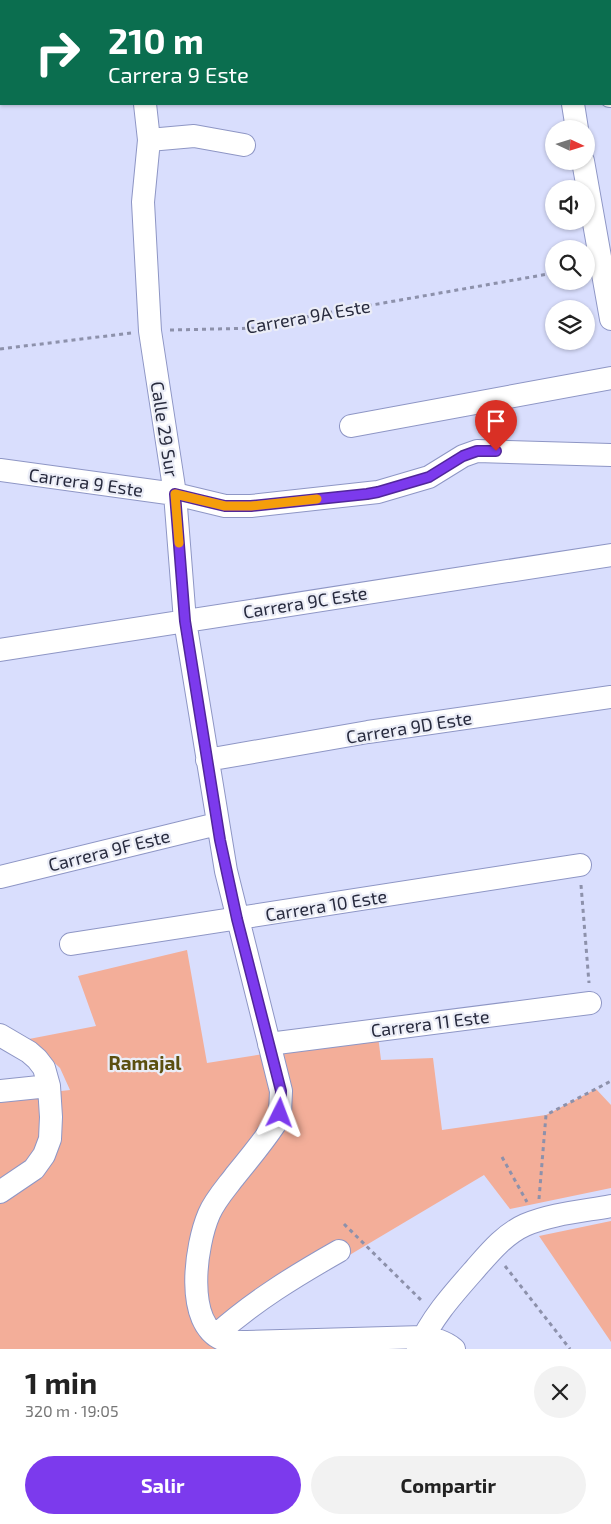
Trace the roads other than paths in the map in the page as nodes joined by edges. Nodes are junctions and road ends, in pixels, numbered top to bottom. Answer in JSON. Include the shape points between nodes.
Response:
{"nodes":[{"id":1,"x":145,"y":105,"type":"edge"},
{"id":2,"x":572,"y":105,"type":"edge"},
{"id":3,"x":575,"y":120,"type":"edge"},
{"id":4,"x":149,"y":140,"type":"junction"},
{"id":5,"x":244,"y":144,"type":"dead end"},
{"id":6,"x":585,"y":170,"type":"edge"},
{"id":7,"x":606,"y":264,"type":"edge"},
{"id":8,"x":611,"y":319,"type":"edge"},
{"id":9,"x":611,"y":378,"type":"edge"},
{"id":10,"x":351,"y":426,"type":"dead end"},
{"id":11,"x":611,"y":455,"type":"edge"},
{"id":12,"x":0,"y":470,"type":"edge"},
{"id":13,"x":175,"y":494,"type":"junction"},
{"id":14,"x":611,"y":556,"type":"edge"},
{"id":15,"x":185,"y":621,"type":"junction"},
{"id":16,"x":0,"y":650,"type":"edge"},
{"id":17,"x":611,"y":697,"type":"edge"},
{"id":18,"x":207,"y":760,"type":"junction"},
{"id":19,"x":217,"y":824,"type":"junction"},
{"id":20,"x":580,"y":865,"type":"road end"},
{"id":21,"x":0,"y":877,"type":"edge"},
{"id":22,"x":237,"y":919,"type":"junction"},
{"id":23,"x":71,"y":944,"type":"dead end"},
{"id":24,"x":590,"y":1002,"type":"road end"},
{"id":25,"x":0,"y":1036,"type":"edge"},
{"id":26,"x":269,"y":1044,"type":"junction"},
{"id":27,"x":49,"y":1086,"type":"junction"},
{"id":28,"x":0,"y":1091,"type":"edge"},
{"id":29,"x":0,"y":1192,"type":"edge"},
{"id":30,"x":611,"y":1206,"type":"edge"},
{"id":31,"x":339,"y":1250,"type":"dead end"},
{"id":32,"x":218,"y":1341,"type":"edge"},
{"id":33,"x":421,"y":1343,"type":"edge"},
{"id":34,"x":454,"y":1349,"type":"edge"}],
"edges":[{"from":1,"to":4,"type":"street","name":"Calle 29 Sur"},
{"from":2,"to":3,"type":"street"},
{"from":4,"to":5,"type":"street","via":[[194,136]]},
{"from":4,"to":13,"type":"street","name":"Calle 29 Sur","via":[[143,202],[150,331]]},
{"from":6,"to":7,"type":"street"},
{"from":7,"to":8,"type":"street"},
{"from":9,"to":10,"type":"street"},
{"from":11,"to":13,"type":"street","name":"Carrera 9 Este","via":[[477,451],[429,477],[378,492],[251,506],[225,506]]},
{"from":12,"to":13,"type":"street","name":"Carrera 9 Este"},
{"from":13,"to":15,"type":"street","name":"Calle 29 Sur"},
{"from":14,"to":15,"type":"street","name":"Carrera 9C Este"},
{"from":15,"to":16,"type":"street","name":"Carrera 9C Este"},
{"from":15,"to":18,"type":"street","name":"Calle 29 Sur"},
{"from":17,"to":18,"type":"street","name":"Carrera 9D Este","via":[[368,732]]},
{"from":18,"to":19,"type":"street","name":"Calle 29 Sur"},
{"from":19,"to":21,"type":"street","name":"Carrera 9F Este"},
{"from":19,"to":22,"type":"street","name":"Calle 29 Sur"},
{"from":20,"to":22,"type":"street","name":"Carrera 10 Este"},
{"from":22,"to":23,"type":"street","name":"Carrera 10 Este"},
{"from":22,"to":26,"type":"street","name":"Calle 29 Sur"},
{"from":24,"to":26,"type":"street","name":"Carrera 11 Este"},
{"from":25,"to":27,"type":"street","via":[[37,1059],[44,1068]]},
{"from":26,"to":32,"type":"street","name":"Calle 29 Sur","via":[[281,1091],[280,1113],[265,1138],[221,1194],[209,1214],[202,1237],[196,1281],[197,1302],[202,1319]]},
{"from":27,"to":28,"type":"street"},
{"from":27,"to":29,"type":"street","via":[[50,1138],[44,1155],[34,1169]]},
{"from":30,"to":33,"type":"street","via":[[537,1220],[523,1226],[492,1250],[446,1302]]},
{"from":31,"to":32,"type":"street","via":[[280,1285],[237,1316]]},
{"from":32,"to":33,"type":"street"},
{"from":33,"to":34,"type":"street","via":[[436,1339]]}]}
